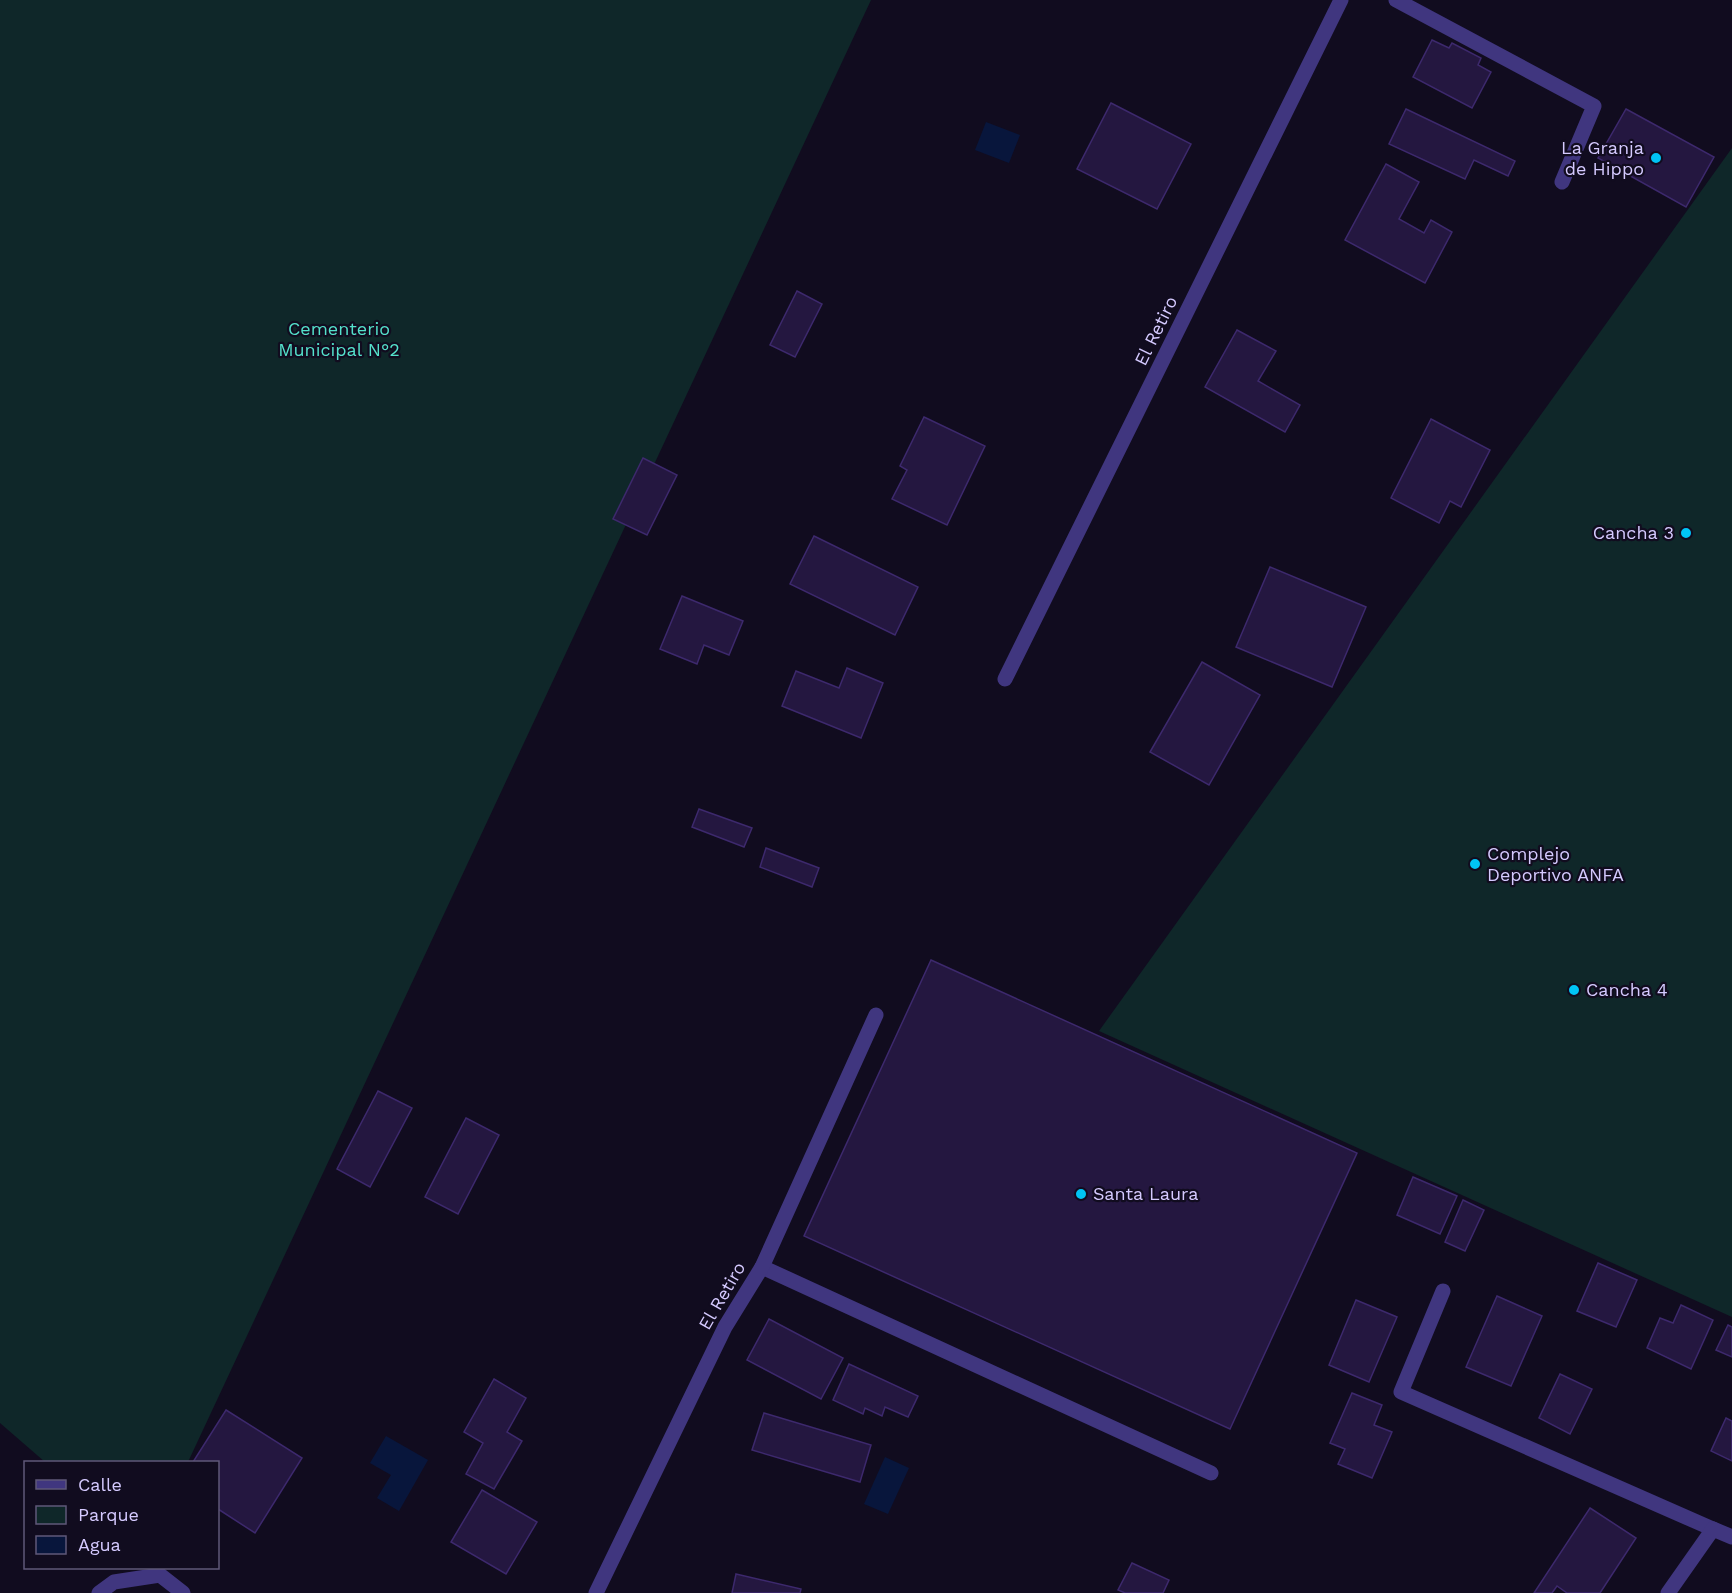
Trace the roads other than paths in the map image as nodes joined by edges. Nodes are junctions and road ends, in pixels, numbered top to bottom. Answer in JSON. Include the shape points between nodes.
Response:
{"nodes":[{"id":1,"x":1341,"y":0,"type":"edge"},
{"id":2,"x":1396,"y":0,"type":"edge"},
{"id":3,"x":1562,"y":182,"type":"dead end"},
{"id":4,"x":1005,"y":679,"type":"dead end"},
{"id":5,"x":876,"y":1015,"type":"dead end"},
{"id":6,"x":762,"y":1267,"type":"junction"},
{"id":7,"x":1443,"y":1291,"type":"dead end"},
{"id":8,"x":1211,"y":1473,"type":"dead end"},
{"id":9,"x":1713,"y":1528,"type":"junction"},
{"id":10,"x":1732,"y":1537,"type":"edge"},
{"id":11,"x":99,"y":1593,"type":"edge"},
{"id":12,"x":183,"y":1593,"type":"edge"},
{"id":13,"x":596,"y":1593,"type":"edge"},
{"id":14,"x":1668,"y":1593,"type":"edge"}],
"edges":[{"from":1,"to":4,"type":"street","name":"El Retiro"},
{"from":2,"to":3,"type":"street","via":[[1594,106]]},
{"from":5,"to":6,"type":"street","name":"El Retiro"},
{"from":6,"to":8,"type":"street"},
{"from":6,"to":13,"type":"street","name":"El Retiro","via":[[725,1327]]},
{"from":7,"to":9,"type":"street","via":[[1401,1392]]},
{"from":9,"to":10,"type":"street"},
{"from":9,"to":14,"type":"street"},
{"from":11,"to":12,"type":"street","via":[[114,1582],[160,1575]]}]}
